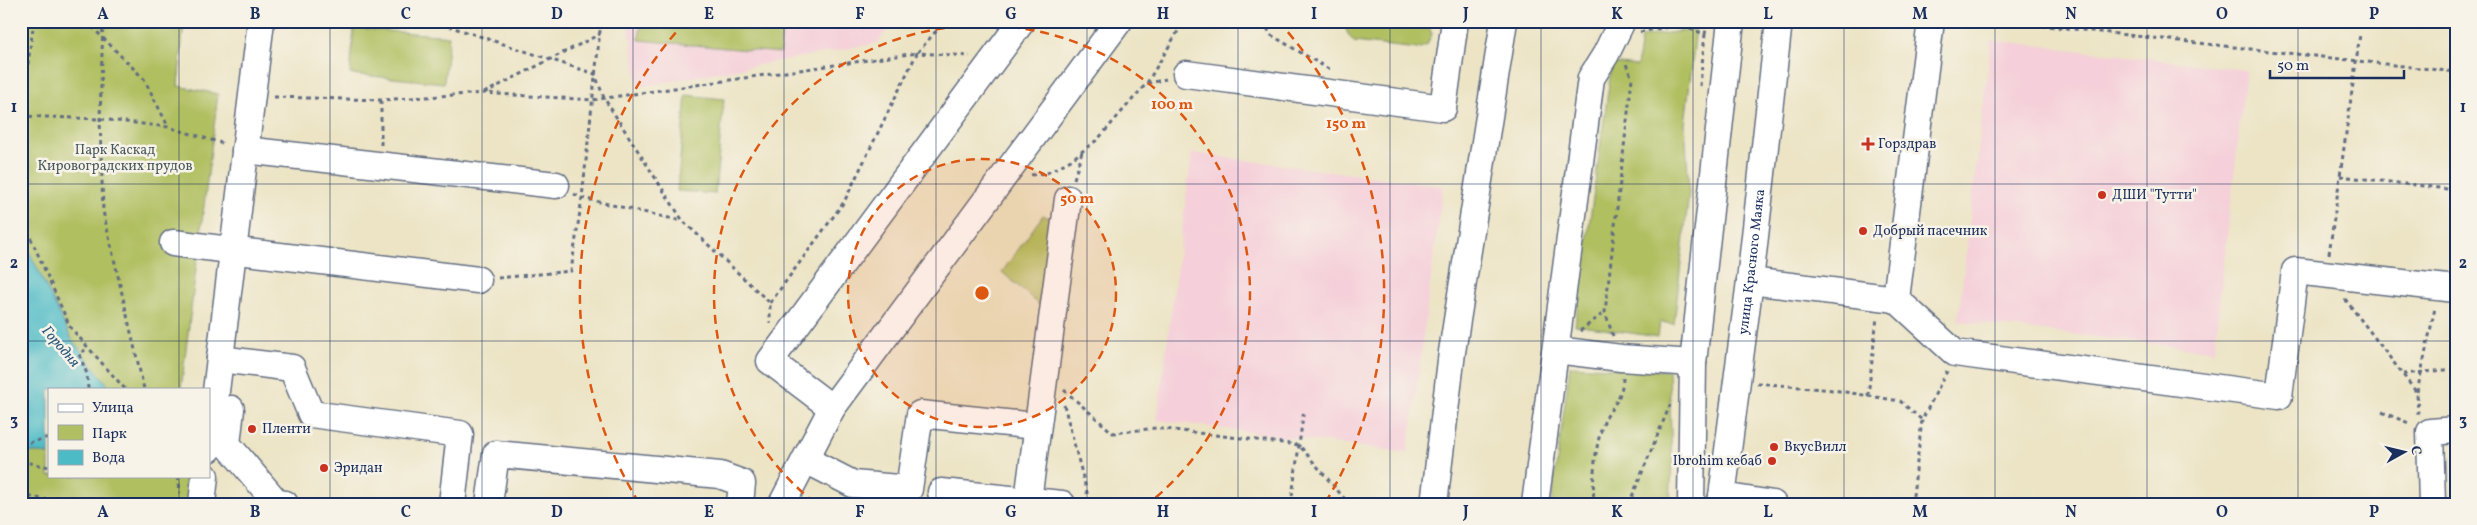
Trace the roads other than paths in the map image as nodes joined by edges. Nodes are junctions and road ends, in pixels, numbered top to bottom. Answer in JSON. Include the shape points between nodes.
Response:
{"nodes":[{"id":1,"x":261,"y":21,"type":"edge"},
{"id":2,"x":1022,"y":21,"type":"edge"},
{"id":3,"x":1119,"y":21,"type":"edge"},
{"id":4,"x":1455,"y":21,"type":"edge"},
{"id":5,"x":1504,"y":21,"type":"edge"},
{"id":6,"x":1731,"y":21,"type":"edge"},
{"id":7,"x":1779,"y":21,"type":"edge"},
{"id":8,"x":1931,"y":21,"type":"edge"},
{"id":9,"x":1618,"y":29,"type":"edge"},
{"id":10,"x":1186,"y":74,"type":"road end"},
{"id":11,"x":245,"y":150,"type":"junction"},
{"id":12,"x":556,"y":185,"type":"road end"},
{"id":13,"x":1068,"y":199,"type":"road end"},
{"id":14,"x":173,"y":243,"type":"dead end"},
{"id":15,"x":233,"y":249,"type":"junction"},
{"id":16,"x":478,"y":280,"type":"road end"},
{"id":17,"x":1750,"y":280,"type":"junction"},
{"id":18,"x":2448,"y":288,"type":"edge"},
{"id":19,"x":1887,"y":298,"type":"junction"},
{"id":20,"x":1556,"y":350,"type":"junction"},
{"id":21,"x":228,"y":360,"type":"junction"},
{"id":22,"x":1693,"y":363,"type":"junction"},
{"id":23,"x":832,"y":408,"type":"junction"},
{"id":24,"x":1036,"y":426,"type":"junction"},
{"id":25,"x":2443,"y":431,"type":"edge"},
{"id":26,"x":210,"y":444,"type":"edge"},
{"id":27,"x":806,"y":460,"type":"junction"},
{"id":28,"x":204,"y":478,"type":"edge"},
{"id":29,"x":941,"y":492,"type":"dead end"},
{"id":30,"x":191,"y":499,"type":"edge"},
{"id":31,"x":1028,"y":500,"type":"junction"},
{"id":32,"x":1722,"y":500,"type":"edge"},
{"id":33,"x":285,"y":504,"type":"edge"},
{"id":34,"x":452,"y":504,"type":"edge"},
{"id":35,"x":489,"y":504,"type":"edge"},
{"id":36,"x":740,"y":504,"type":"edge"},
{"id":37,"x":782,"y":504,"type":"edge"},
{"id":38,"x":1062,"y":504,"type":"edge"},
{"id":39,"x":1434,"y":504,"type":"edge"},
{"id":40,"x":1535,"y":504,"type":"edge"},
{"id":41,"x":1691,"y":504,"type":"edge"},
{"id":42,"x":1773,"y":504,"type":"edge"},
{"id":43,"x":2432,"y":504,"type":"edge"}],
"edges":[{"from":1,"to":11,"type":"street"},
{"from":2,"to":23,"type":"street","via":[[770,361]]},
{"from":3,"to":23,"type":"street"},
{"from":4,"to":10,"type":"street","via":[[1443,108]]},
{"from":5,"to":39,"type":"street","via":[[1454,343]]},
{"from":6,"to":22,"type":"street"},
{"from":7,"to":17,"type":"street","name":"улица Красного Маяка"},
{"from":8,"to":19,"type":"street"},
{"from":9,"to":20,"type":"street","via":[[1591,78]]},
{"from":11,"to":12,"type":"street"},
{"from":11,"to":15,"type":"street"},
{"from":13,"to":24,"type":"street"},
{"from":14,"to":15,"type":"street"},
{"from":15,"to":16,"type":"street"},
{"from":15,"to":21,"type":"street"},
{"from":17,"to":19,"type":"street"},
{"from":17,"to":32,"type":"street","name":"улица Красного Маяка"},
{"from":18,"to":19,"type":"street","via":[[2296,270],[2279,396],[1955,353]]},
{"from":20,"to":22,"type":"street"},
{"from":20,"to":40,"type":"street"},
{"from":21,"to":26,"type":"street"},
{"from":21,"to":33,"type":"street","via":[[227,444],[277,503]]},
{"from":21,"to":34,"type":"street","via":[[292,368],[311,414],[460,434]]},
{"from":22,"to":41,"type":"street"},
{"from":23,"to":27,"type":"street"},
{"from":24,"to":27,"type":"street","via":[[920,414],[909,489],[853,484]]},
{"from":24,"to":31,"type":"street"},
{"from":25,"to":43,"type":"street"},
{"from":27,"to":37,"type":"street"},
{"from":28,"to":30,"type":"street"},
{"from":29,"to":31,"type":"street"},
{"from":31,"to":38,"type":"street"},
{"from":32,"to":42,"type":"street"},
{"from":35,"to":36,"type":"street","via":[[496,454],[720,475],[742,483]]}]}
